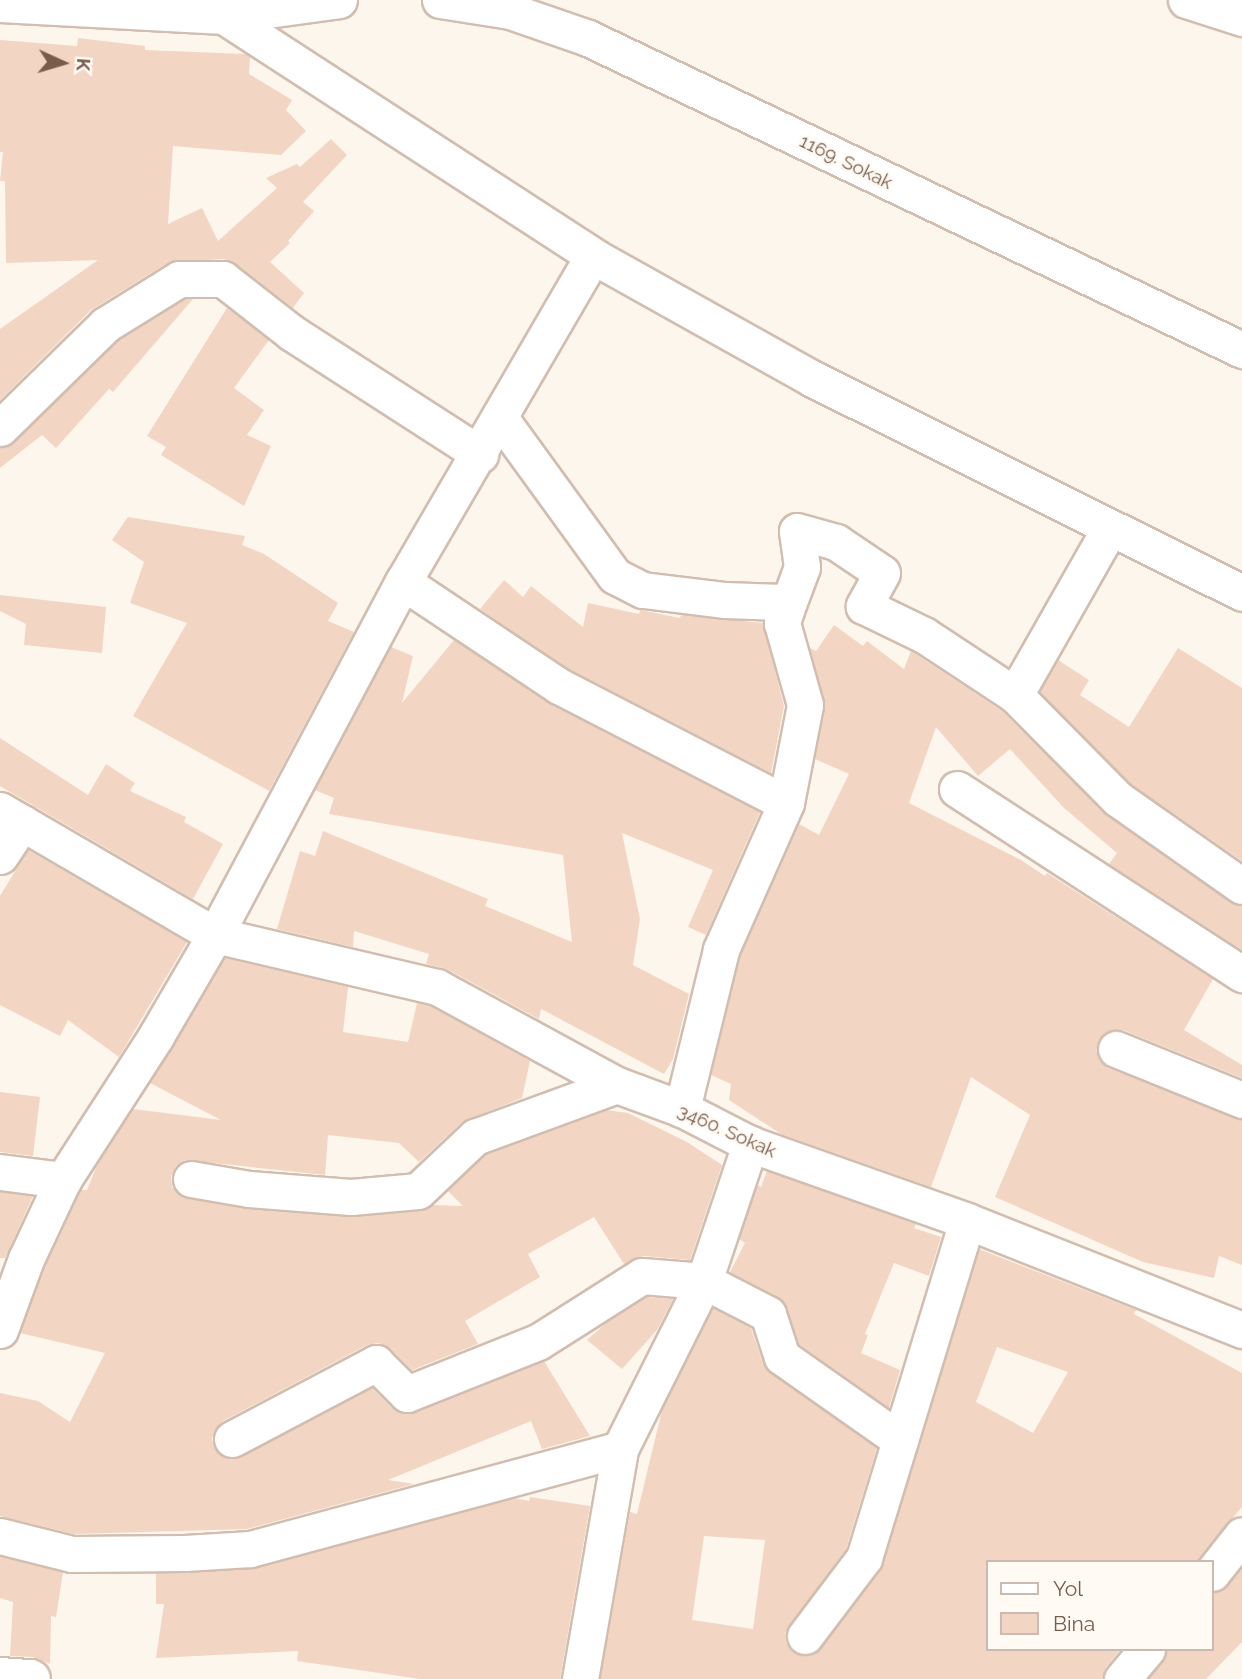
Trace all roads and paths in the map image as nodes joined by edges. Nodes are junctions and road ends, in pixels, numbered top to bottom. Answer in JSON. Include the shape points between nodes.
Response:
{"nodes":[{"id":1,"x":339,"y":0,"type":"edge"},
{"id":2,"x":440,"y":0,"type":"edge"},
{"id":3,"x":1186,"y":0,"type":"edge"},
{"id":4,"x":0,"y":4,"type":"edge"},
{"id":5,"x":224,"y":16,"type":"junction"},
{"id":6,"x":1242,"y":18,"type":"edge"},
{"id":7,"x":593,"y":256,"type":"junction"},
{"id":8,"x":1242,"y":350,"type":"edge"},
{"id":9,"x":500,"y":418,"type":"junction"},
{"id":10,"x":0,"y":428,"type":"edge"},
{"id":11,"x":480,"y":454,"type":"junction"},
{"id":12,"x":1110,"y":528,"type":"junction"},
{"id":13,"x":403,"y":582,"type":"junction"},
{"id":14,"x":1242,"y":593,"type":"edge"},
{"id":15,"x":786,"y":610,"type":"junction"},
{"id":16,"x":1015,"y":695,"type":"junction"},
{"id":17,"x":957,"y":789,"type":"dead end"},
{"id":18,"x":786,"y":803,"type":"junction"},
{"id":19,"x":11,"y":817,"type":"edge"},
{"id":20,"x":0,"y":856,"type":"edge"},
{"id":21,"x":1242,"y":886,"type":"edge"},
{"id":22,"x":215,"y":935,"type":"junction"},
{"id":23,"x":1242,"y":974,"type":"edge"},
{"id":24,"x":1116,"y":1049,"type":"dead end"},
{"id":25,"x":617,"y":1085,"type":"junction"},
{"id":26,"x":1242,"y":1100,"type":"edge"},
{"id":27,"x":682,"y":1109,"type":"junction"},
{"id":28,"x":750,"y":1144,"type":"junction"},
{"id":29,"x":0,"y":1172,"type":"edge"},
{"id":30,"x":191,"y":1179,"type":"dead end"},
{"id":31,"x":63,"y":1180,"type":"junction"},
{"id":32,"x":967,"y":1222,"type":"junction"},
{"id":33,"x":704,"y":1281,"type":"junction"},
{"id":34,"x":0,"y":1330,"type":"edge"},
{"id":35,"x":1242,"y":1330,"type":"edge"},
{"id":36,"x":232,"y":1439,"type":"dead end"},
{"id":37,"x":900,"y":1440,"type":"junction"},
{"id":38,"x":620,"y":1449,"type":"junction"},
{"id":39,"x":1242,"y":1535,"type":"edge"},
{"id":40,"x":0,"y":1536,"type":"edge"},
{"id":41,"x":1214,"y":1570,"type":"edge"},
{"id":42,"x":806,"y":1636,"type":"dead end"},
{"id":43,"x":1145,"y":1651,"type":"edge"},
{"id":44,"x":0,"y":1677,"type":"edge"},
{"id":45,"x":31,"y":1679,"type":"edge"},
{"id":46,"x":580,"y":1679,"type":"edge"},
{"id":47,"x":1122,"y":1679,"type":"edge"}],
"edges":[{"from":1,"to":5,"type":"street"},
{"from":2,"to":8,"type":"street","name":"1169. Sokak","via":[[510,11],[588,38]]},
{"from":3,"to":6,"type":"street"},
{"from":4,"to":5,"type":"street"},
{"from":5,"to":7,"type":"street"},
{"from":7,"to":9,"type":"street"},
{"from":7,"to":12,"type":"street","via":[[813,379]]},
{"from":9,"to":11,"type":"street"},
{"from":9,"to":15,"type":"street","via":[[615,576],[643,590],[782,602]]},
{"from":10,"to":11,"type":"street","via":[[105,325],[179,279],[223,279],[292,333]]},
{"from":11,"to":13,"type":"street"},
{"from":12,"to":14,"type":"street"},
{"from":12,"to":16,"type":"street"},
{"from":13,"to":18,"type":"street","via":[[559,686]]},
{"from":13,"to":22,"type":"street"},
{"from":15,"to":16,"type":"street","via":[[802,567],[797,531],[836,542],[882,573],[864,606],[924,635]]},
{"from":15,"to":18,"type":"street","via":[[782,622],[805,705]]},
{"from":16,"to":21,"type":"street","via":[[1118,799]]},
{"from":17,"to":23,"type":"street"},
{"from":18,"to":27,"type":"street","via":[[721,950]]},
{"from":19,"to":20,"type":"street"},
{"from":19,"to":22,"type":"street","name":"3460. Sokak"},
{"from":22,"to":25,"type":"street","name":"3460. Sokak","via":[[437,987]]},
{"from":22,"to":31,"type":"street"},
{"from":24,"to":26,"type":"street"},
{"from":25,"to":27,"type":"street","name":"3460. Sokak"},
{"from":25,"to":30,"type":"street","via":[[475,1137],[418,1191],[351,1197]]},
{"from":27,"to":28,"type":"street","name":"3460. Sokak"},
{"from":28,"to":32,"type":"street","name":"3460. Sokak"},
{"from":28,"to":33,"type":"street"},
{"from":29,"to":31,"type":"street"},
{"from":31,"to":34,"type":"street","via":[[26,1259]]},
{"from":32,"to":35,"type":"street","name":"3460. Sokak"},
{"from":32,"to":37,"type":"street"},
{"from":33,"to":36,"type":"street","via":[[642,1276],[538,1342],[407,1394],[376,1363]]},
{"from":33,"to":37,"type":"street","via":[[768,1314],[782,1357]]},
{"from":33,"to":38,"type":"street"},
{"from":37,"to":42,"type":"street","via":[[864,1558]]},
{"from":38,"to":40,"type":"street","via":[[250,1549],[72,1554]]},
{"from":38,"to":46,"type":"street"},
{"from":39,"to":41,"type":"street"},
{"from":43,"to":47,"type":"street"},
{"from":44,"to":45,"type":"street"}]}
